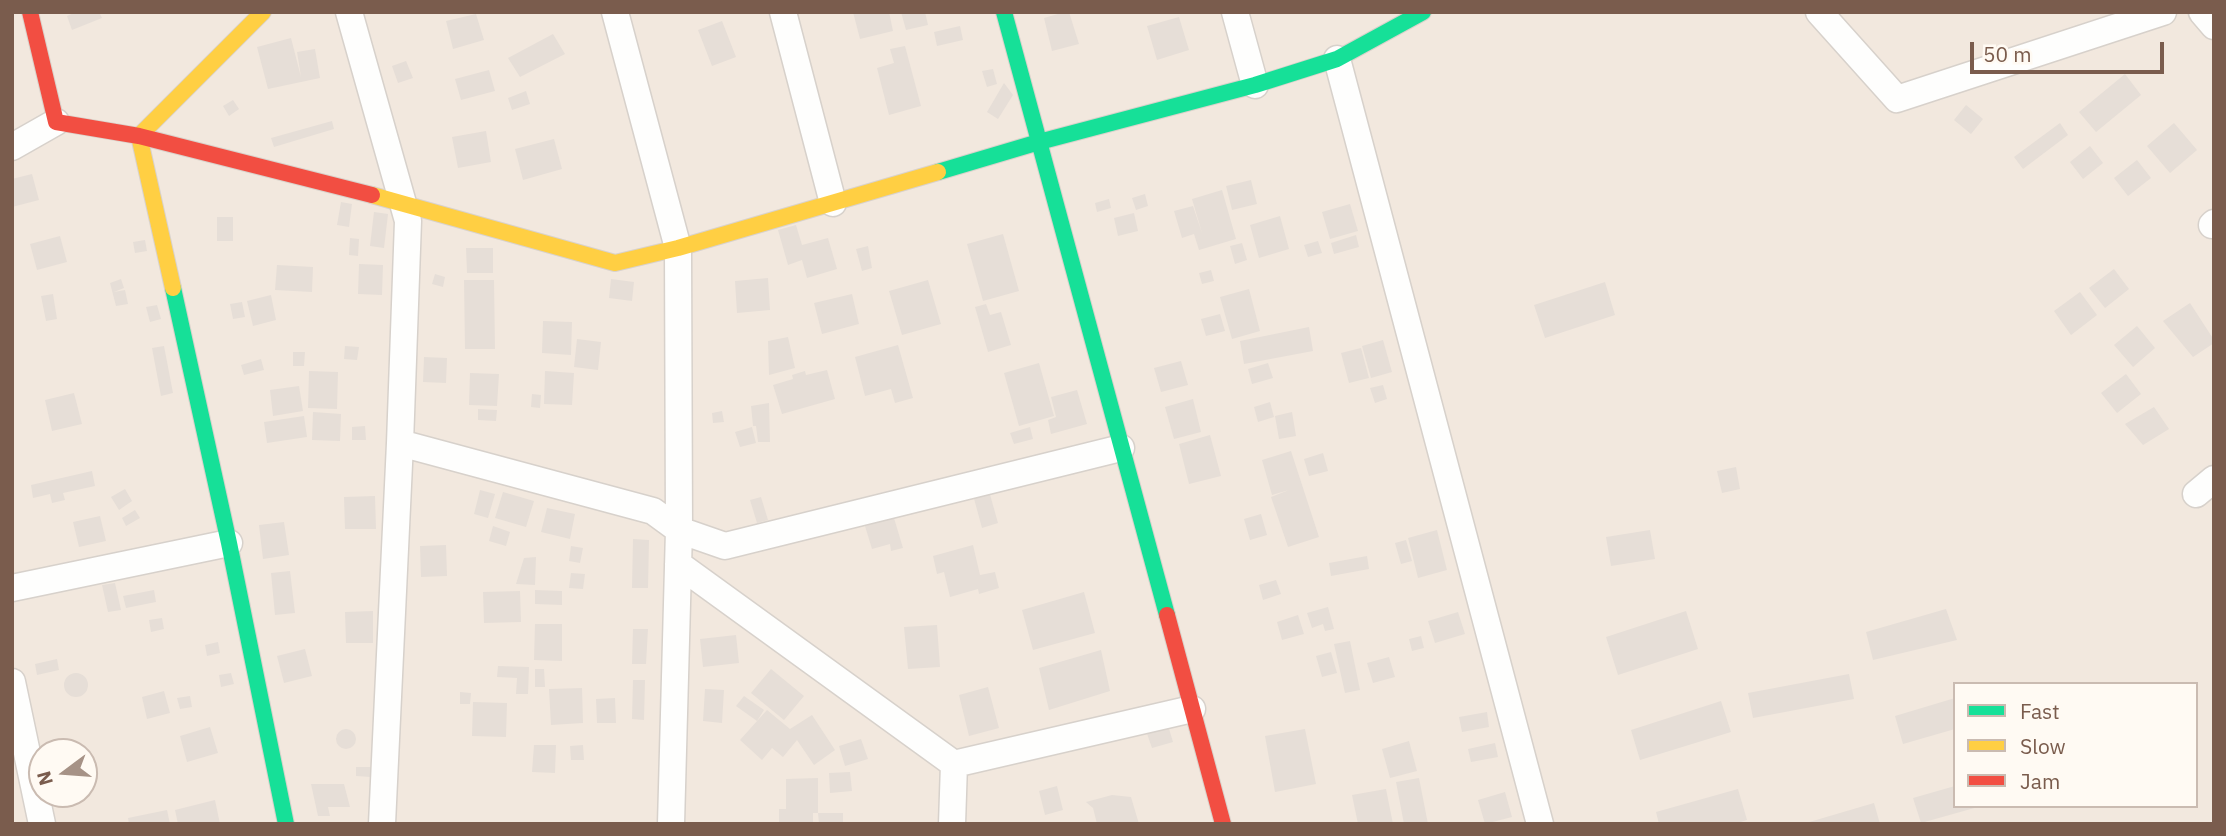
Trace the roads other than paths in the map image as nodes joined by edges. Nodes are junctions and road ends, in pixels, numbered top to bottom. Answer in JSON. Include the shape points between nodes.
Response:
{"nodes":[{"id":1,"x":30,"y":12,"type":"edge"},
{"id":2,"x":263,"y":12,"type":"edge"},
{"id":3,"x":349,"y":12,"type":"edge"},
{"id":4,"x":615,"y":12,"type":"edge"},
{"id":5,"x":783,"y":12,"type":"edge"},
{"id":6,"x":1004,"y":12,"type":"edge"},
{"id":7,"x":1235,"y":12,"type":"edge"},
{"id":8,"x":1423,"y":12,"type":"edge"},
{"id":9,"x":1819,"y":12,"type":"edge"},
{"id":10,"x":2163,"y":12,"type":"edge"},
{"id":11,"x":2202,"y":12,"type":"edge"},
{"id":12,"x":2214,"y":26,"type":"edge"},
{"id":13,"x":1337,"y":60,"type":"junction"},
{"id":14,"x":1255,"y":85,"type":"junction"},
{"id":15,"x":56,"y":122,"type":"junction"},
{"id":16,"x":139,"y":136,"type":"junction"},
{"id":17,"x":1039,"y":142,"type":"junction"},
{"id":18,"x":12,"y":147,"type":"edge"},
{"id":19,"x":403,"y":203,"type":"junction"},
{"id":20,"x":833,"y":203,"type":"junction"},
{"id":21,"x":678,"y":248,"type":"junction"},
{"id":22,"x":400,"y":443,"type":"junction"},
{"id":23,"x":1121,"y":448,"type":"junction"},
{"id":24,"x":679,"y":530,"type":"junction"},
{"id":25,"x":229,"y":543,"type":"junction"},
{"id":26,"x":678,"y":564,"type":"junction"},
{"id":27,"x":12,"y":589,"type":"edge"},
{"id":28,"x":12,"y":682,"type":"edge"},
{"id":29,"x":1192,"y":709,"type":"junction"},
{"id":30,"x":954,"y":764,"type":"junction"},
{"id":31,"x":42,"y":824,"type":"edge"},
{"id":32,"x":286,"y":824,"type":"edge"},
{"id":33,"x":382,"y":824,"type":"edge"},
{"id":34,"x":671,"y":824,"type":"edge"},
{"id":35,"x":952,"y":824,"type":"edge"},
{"id":36,"x":1223,"y":824,"type":"edge"},
{"id":37,"x":1540,"y":824,"type":"edge"}],
"edges":[{"from":1,"to":15,"type":"street"},
{"from":2,"to":16,"type":"street"},
{"from":3,"to":19,"type":"street"},
{"from":4,"to":21,"type":"street"},
{"from":5,"to":20,"type":"street"},
{"from":6,"to":17,"type":"street"},
{"from":7,"to":14,"type":"street"},
{"from":8,"to":13,"type":"street"},
{"from":9,"to":10,"type":"street","via":[[1898,99]]},
{"from":11,"to":12,"type":"street"},
{"from":13,"to":14,"type":"street"},
{"from":13,"to":37,"type":"street"},
{"from":14,"to":17,"type":"street"},
{"from":15,"to":16,"type":"street"},
{"from":15,"to":18,"type":"street"},
{"from":16,"to":19,"type":"street"},
{"from":16,"to":25,"type":"street"},
{"from":17,"to":20,"type":"street"},
{"from":17,"to":23,"type":"street"},
{"from":19,"to":21,"type":"street","via":[[615,263]]},
{"from":19,"to":22,"type":"street","via":[[408,221]]},
{"from":20,"to":21,"type":"street"},
{"from":21,"to":24,"type":"street"},
{"from":22,"to":24,"type":"street","via":[[653,511]]},
{"from":22,"to":33,"type":"street"},
{"from":23,"to":24,"type":"street","via":[[725,546]]},
{"from":23,"to":29,"type":"street"},
{"from":24,"to":26,"type":"street"},
{"from":25,"to":27,"type":"street"},
{"from":25,"to":32,"type":"street"},
{"from":26,"to":30,"type":"street"},
{"from":26,"to":34,"type":"street"},
{"from":28,"to":31,"type":"street"},
{"from":29,"to":30,"type":"street"},
{"from":29,"to":36,"type":"street"},
{"from":30,"to":35,"type":"street"}]}
